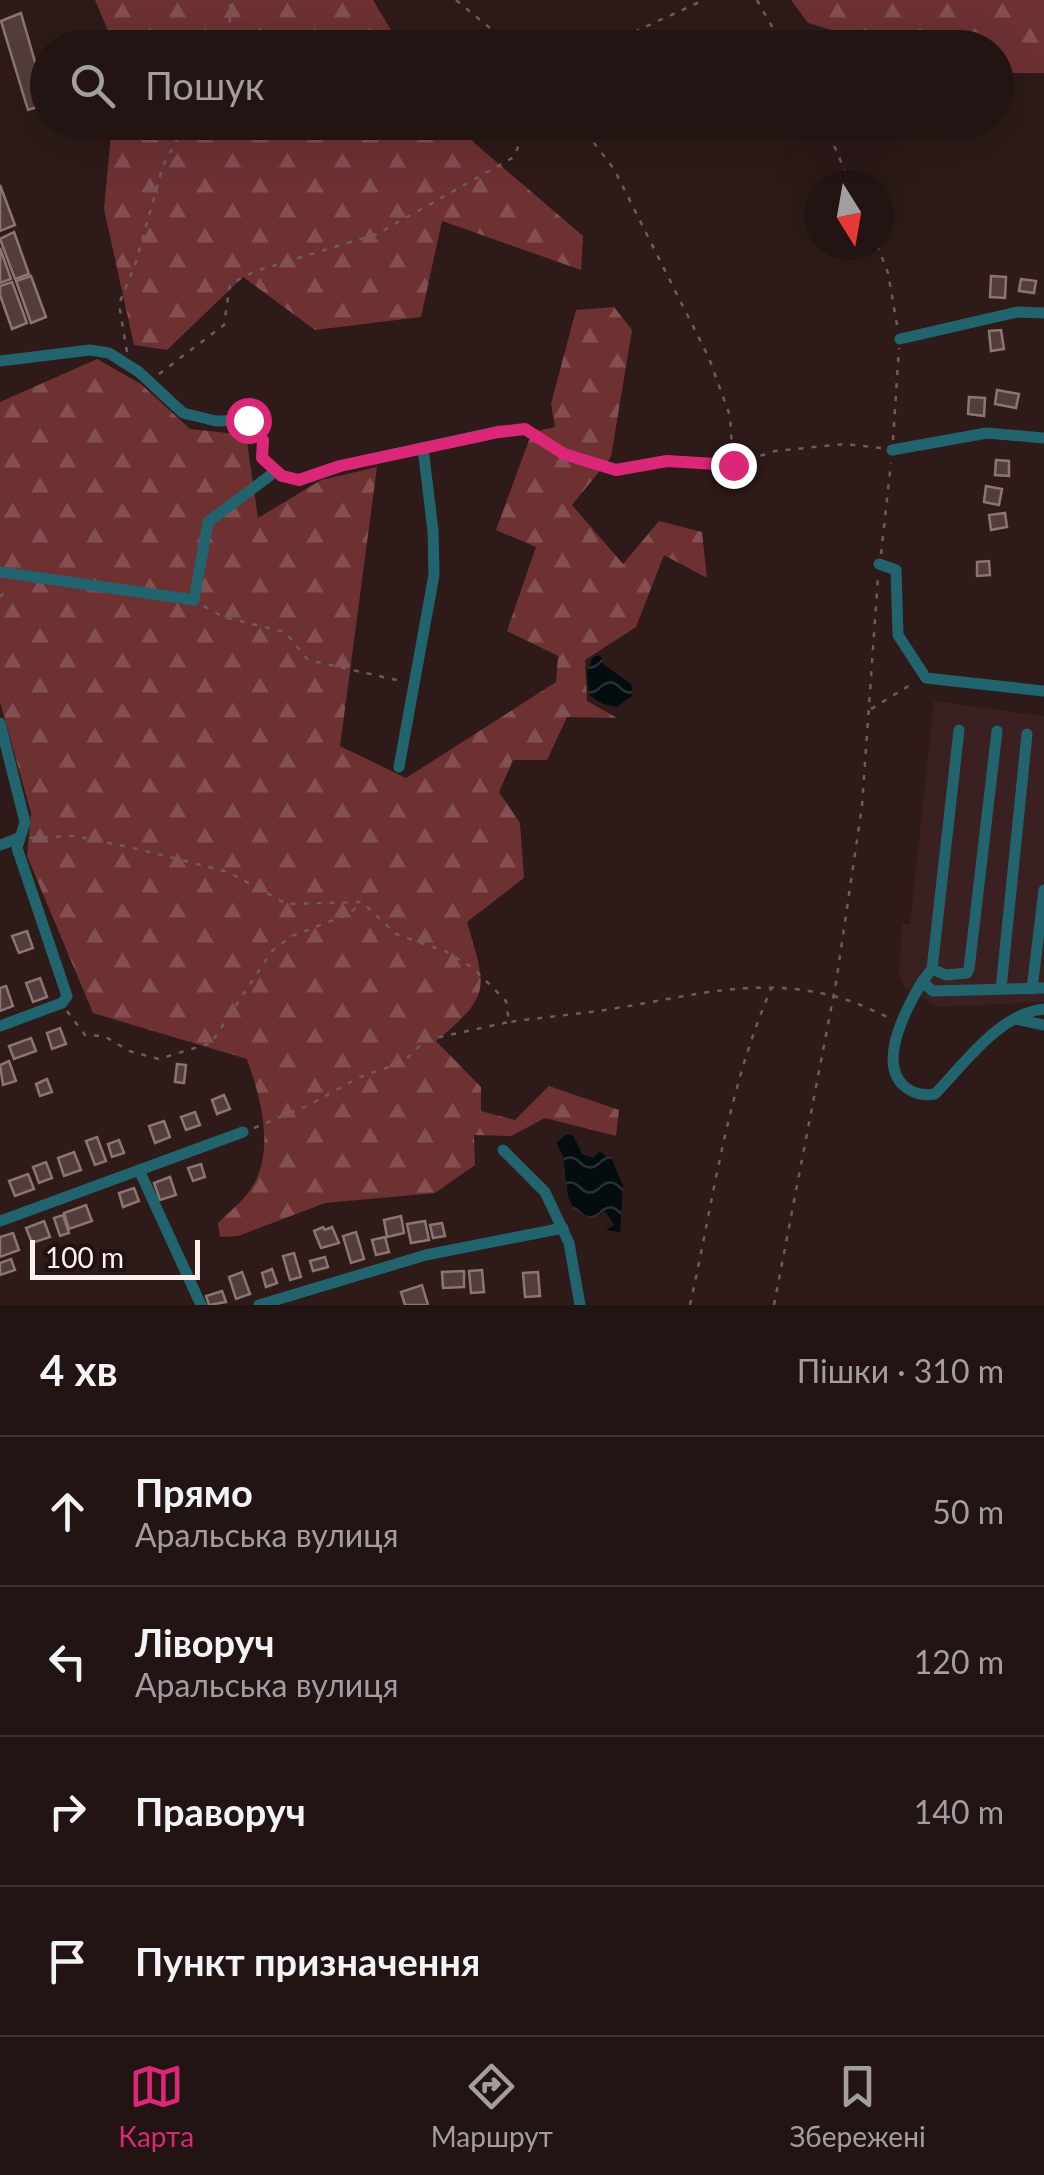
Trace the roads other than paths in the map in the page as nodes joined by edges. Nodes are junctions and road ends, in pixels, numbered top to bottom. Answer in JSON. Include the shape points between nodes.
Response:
{"nodes":[{"id":1,"x":1044,"y":313,"type":"edge"},
{"id":2,"x":900,"y":340,"type":"road end"},
{"id":3,"x":0,"y":361,"type":"edge"},
{"id":4,"x":499,"y":432,"type":"road end"},
{"id":5,"x":1044,"y":438,"type":"edge"},
{"id":6,"x":424,"y":448,"type":"junction"},
{"id":7,"x":892,"y":450,"type":"road end"},
{"id":8,"x":276,"y":471,"type":"junction"},
{"id":9,"x":880,"y":564,"type":"road end"},
{"id":10,"x":0,"y":572,"type":"edge"},
{"id":11,"x":1044,"y":692,"type":"edge"},
{"id":12,"x":0,"y":723,"type":"edge"},
{"id":13,"x":959,"y":730,"type":"dead end"},
{"id":14,"x":997,"y":732,"type":"dead end"},
{"id":15,"x":1028,"y":734,"type":"dead end"},
{"id":16,"x":399,"y":767,"type":"dead end"},
{"id":17,"x":18,"y":838,"type":"junction"},
{"id":18,"x":0,"y":845,"type":"edge"},
{"id":19,"x":1044,"y":890,"type":"edge"},
{"id":20,"x":932,"y":969,"type":"junction"},
{"id":21,"x":922,"y":982,"type":"junction"},
{"id":22,"x":1038,"y":988,"type":"edge"},
{"id":23,"x":1001,"y":989,"type":"junction"},
{"id":24,"x":1044,"y":1009,"type":"edge"},
{"id":25,"x":1015,"y":1019,"type":"junction"},
{"id":26,"x":1044,"y":1025,"type":"edge"},
{"id":27,"x":0,"y":1026,"type":"edge"},
{"id":28,"x":243,"y":1132,"type":"road end"},
{"id":29,"x":503,"y":1150,"type":"dead end"},
{"id":30,"x":139,"y":1170,"type":"junction"},
{"id":31,"x":0,"y":1221,"type":"edge"},
{"id":32,"x":563,"y":1228,"type":"junction"},
{"id":33,"x":200,"y":1305,"type":"edge"},
{"id":34,"x":259,"y":1305,"type":"edge"},
{"id":35,"x":580,"y":1305,"type":"edge"}],
"edges":[{"from":1,"to":2,"type":"street","via":[[1016,312]]},
{"from":3,"to":8,"type":"street","via":[[109,353],[183,413],[248,420],[263,440],[262,458]]},
{"from":4,"to":6,"type":"street"},
{"from":5,"to":7,"type":"street","via":[[987,433]]},
{"from":6,"to":8,"type":"street","via":[[299,480]]},
{"from":6,"to":16,"type":"street","via":[[434,575]]},
{"from":8,"to":10,"type":"street","via":[[208,522],[194,600]]},
{"from":9,"to":11,"type":"street","via":[[896,570],[898,635],[926,678]]},
{"from":12,"to":17,"type":"street","via":[[25,822]]},
{"from":13,"to":20,"type":"street"},
{"from":14,"to":20,"type":"street","via":[[970,969],[946,975]]},
{"from":15,"to":23,"type":"street"},
{"from":17,"to":18,"type":"street"},
{"from":17,"to":27,"type":"street","via":[[66,996]]},
{"from":19,"to":22,"type":"street"},
{"from":20,"to":21,"type":"street"},
{"from":21,"to":23,"type":"street","via":[[932,991]]},
{"from":21,"to":25,"type":"street","via":[[892,1061],[896,1078],[913,1092],[934,1094]]},
{"from":22,"to":23,"type":"street"},
{"from":24,"to":25,"type":"street"},
{"from":25,"to":26,"type":"street"},
{"from":28,"to":30,"type":"street"},
{"from":29,"to":32,"type":"street","via":[[545,1192]]},
{"from":30,"to":31,"type":"street"},
{"from":30,"to":33,"type":"street"},
{"from":32,"to":34,"type":"street","via":[[426,1255]]},
{"from":32,"to":35,"type":"street"}]}
